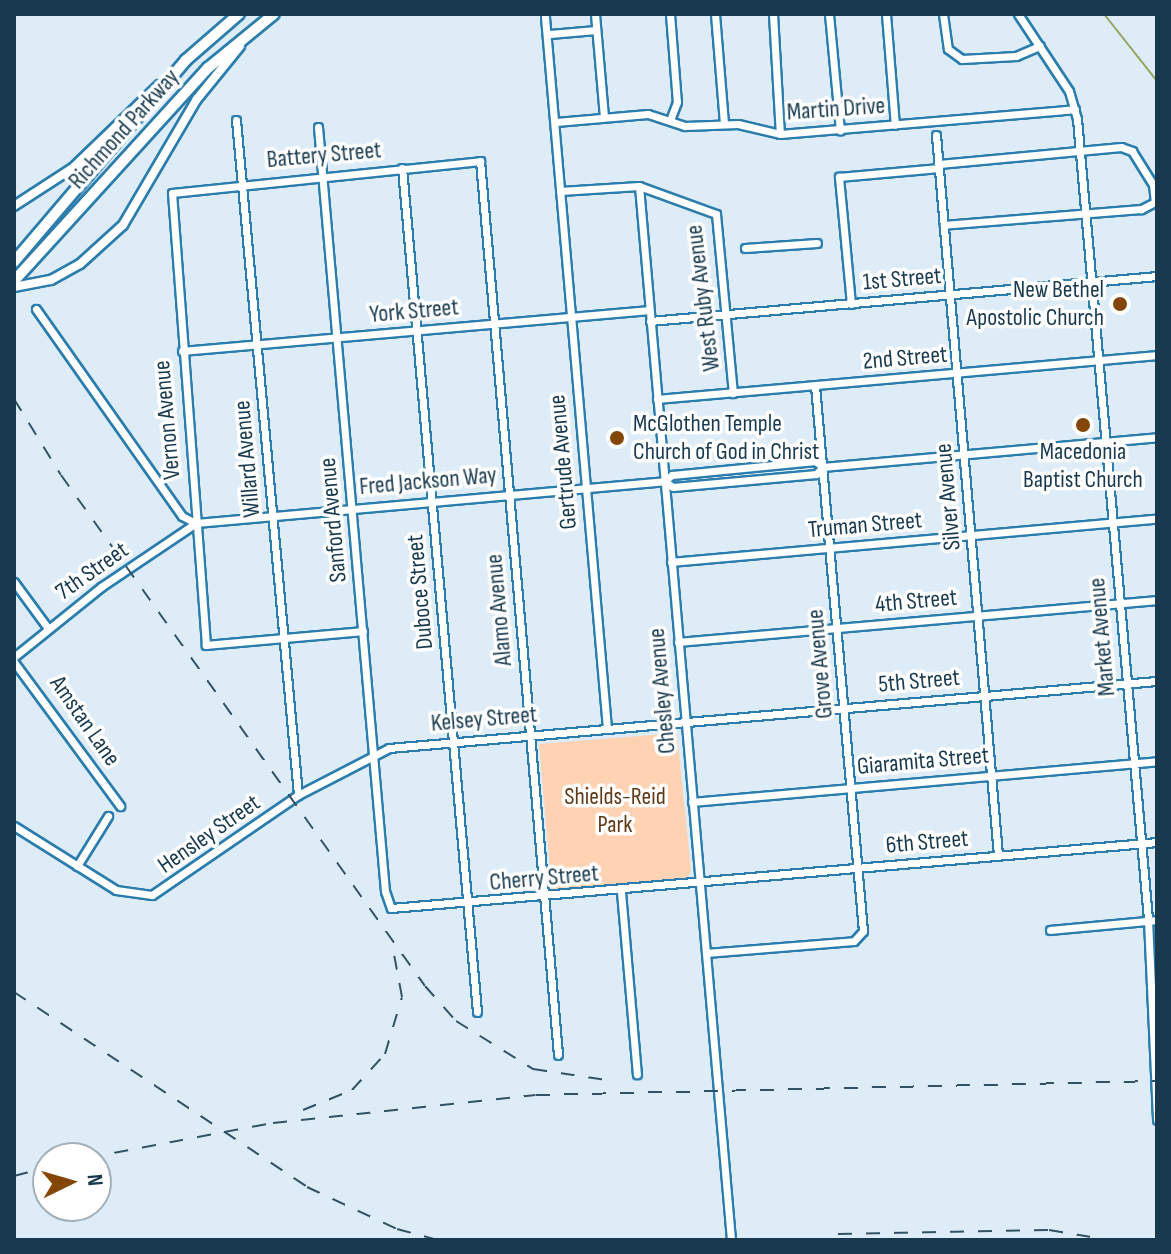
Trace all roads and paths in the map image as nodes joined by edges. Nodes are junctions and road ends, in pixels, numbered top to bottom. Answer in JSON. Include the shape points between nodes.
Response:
{"nodes":[{"id":1,"x":239,"y":14,"type":"edge"},
{"id":2,"x":274,"y":14,"type":"edge"},
{"id":3,"x":595,"y":14,"type":"edge"},
{"id":4,"x":670,"y":14,"type":"edge"},
{"id":5,"x":715,"y":14,"type":"edge"},
{"id":6,"x":773,"y":14,"type":"edge"},
{"id":7,"x":829,"y":14,"type":"edge"},
{"id":8,"x":886,"y":14,"type":"edge"},
{"id":9,"x":943,"y":14,"type":"edge"},
{"id":10,"x":1018,"y":14,"type":"edge"},
{"id":11,"x":545,"y":15,"type":"edge"},
{"id":12,"x":596,"y":30,"type":"junction"},
{"id":13,"x":252,"y":32,"type":"junction"},
{"id":14,"x":550,"y":34,"type":"junction"},
{"id":15,"x":550,"y":46,"type":"junction"},
{"id":16,"x":1040,"y":46,"type":"junction"},
{"id":17,"x":186,"y":60,"type":"junction"},
{"id":18,"x":1075,"y":109,"type":"junction"},
{"id":19,"x":604,"y":117,"type":"junction"},
{"id":20,"x":236,"y":120,"type":"dead end"},
{"id":21,"x":670,"y":120,"type":"junction"},
{"id":22,"x":556,"y":122,"type":"junction"},
{"id":23,"x":724,"y":124,"type":"junction"},
{"id":24,"x":895,"y":125,"type":"junction"},
{"id":25,"x":318,"y":127,"type":"dead end"},
{"id":26,"x":840,"y":130,"type":"junction"},
{"id":27,"x":780,"y":134,"type":"junction"},
{"id":28,"x":936,"y":135,"type":"dead end"},
{"id":29,"x":1080,"y":152,"type":"junction"},
{"id":30,"x":480,"y":161,"type":"joint"},
{"id":31,"x":939,"y":166,"type":"junction"},
{"id":32,"x":402,"y":168,"type":"junction"},
{"id":33,"x":323,"y":175,"type":"junction"},
{"id":34,"x":243,"y":183,"type":"junction"},
{"id":35,"x":639,"y":186,"type":"junction"},
{"id":36,"x":560,"y":191,"type":"junction"},
{"id":37,"x":172,"y":193,"type":"joint"},
{"id":38,"x":14,"y":206,"type":"edge"},
{"id":39,"x":1085,"y":213,"type":"junction"},
{"id":40,"x":944,"y":225,"type":"junction"},
{"id":41,"x":817,"y":243,"type":"dead end"},
{"id":42,"x":745,"y":248,"type":"dead end"},
{"id":43,"x":14,"y":262,"type":"edge"},
{"id":44,"x":1157,"y":276,"type":"edge"},
{"id":45,"x":14,"y":281,"type":"edge"},
{"id":46,"x":1091,"y":282,"type":"junction"},
{"id":47,"x":14,"y":287,"type":"edge"},
{"id":48,"x":950,"y":294,"type":"junction"},
{"id":49,"x":851,"y":304,"type":"junction"},
{"id":50,"x":36,"y":309,"type":"dead end"},
{"id":51,"x":649,"y":310,"type":"junction"},
{"id":52,"x":727,"y":314,"type":"junction"},
{"id":53,"x":570,"y":317,"type":"junction"},
{"id":54,"x":650,"y":321,"type":"junction"},
{"id":55,"x":494,"y":324,"type":"junction"},
{"id":56,"x":417,"y":330,"type":"junction"},
{"id":57,"x":338,"y":337,"type":"junction"},
{"id":58,"x":257,"y":345,"type":"junction"},
{"id":59,"x":182,"y":351,"type":"junction"},
{"id":60,"x":1157,"y":355,"type":"edge"},
{"id":61,"x":1099,"y":360,"type":"junction"},
{"id":62,"x":957,"y":373,"type":"junction"},
{"id":63,"x":815,"y":386,"type":"junction"},
{"id":64,"x":733,"y":393,"type":"junction"},
{"id":65,"x":657,"y":399,"type":"junction"},
{"id":66,"x":1157,"y":437,"type":"edge"},
{"id":67,"x":1105,"y":441,"type":"junction"},
{"id":68,"x":964,"y":454,"type":"junction"},
{"id":69,"x":823,"y":467,"type":"junction"},
{"id":70,"x":664,"y":481,"type":"junction"},
{"id":71,"x":585,"y":487,"type":"junction"},
{"id":72,"x":509,"y":494,"type":"junction"},
{"id":73,"x":432,"y":501,"type":"junction"},
{"id":74,"x":352,"y":509,"type":"junction"},
{"id":75,"x":273,"y":515,"type":"junction"},
{"id":76,"x":1157,"y":519,"type":"edge"},
{"id":77,"x":196,"y":523,"type":"junction"},
{"id":78,"x":1112,"y":523,"type":"junction"},
{"id":79,"x":971,"y":535,"type":"junction"},
{"id":80,"x":830,"y":548,"type":"junction"},
{"id":81,"x":671,"y":562,"type":"junction"},
{"id":82,"x":14,"y":582,"type":"edge"},
{"id":83,"x":1157,"y":600,"type":"edge"},
{"id":84,"x":1119,"y":603,"type":"junction"},
{"id":85,"x":978,"y":615,"type":"junction"},
{"id":86,"x":47,"y":627,"type":"junction"},
{"id":87,"x":837,"y":628,"type":"junction"},
{"id":88,"x":363,"y":631,"type":"junction"},
{"id":89,"x":283,"y":638,"type":"junction"},
{"id":90,"x":678,"y":642,"type":"junction"},
{"id":91,"x":14,"y":660,"type":"edge"},
{"id":92,"x":1157,"y":681,"type":"edge"},
{"id":93,"x":1127,"y":683,"type":"junction"},
{"id":94,"x":986,"y":696,"type":"junction"},
{"id":95,"x":843,"y":708,"type":"junction"},
{"id":96,"x":685,"y":722,"type":"junction"},
{"id":97,"x":607,"y":728,"type":"junction"},
{"id":98,"x":530,"y":736,"type":"junction"},
{"id":99,"x":453,"y":742,"type":"junction"},
{"id":100,"x":373,"y":752,"type":"junction"},
{"id":101,"x":1157,"y":761,"type":"edge"},
{"id":102,"x":1134,"y":763,"type":"junction"},
{"id":103,"x":992,"y":776,"type":"junction"},
{"id":104,"x":850,"y":788,"type":"junction"},
{"id":105,"x":298,"y":795,"type":"junction"},
{"id":106,"x":692,"y":802,"type":"junction"},
{"id":107,"x":120,"y":806,"type":"dead end"},
{"id":108,"x":108,"y":816,"type":"dead end"},
{"id":109,"x":14,"y":826,"type":"edge"},
{"id":110,"x":1157,"y":842,"type":"edge"},
{"id":111,"x":1141,"y":843,"type":"junction"},
{"id":112,"x":998,"y":855,"type":"junction"},
{"id":113,"x":77,"y":866,"type":"junction"},
{"id":114,"x":857,"y":868,"type":"junction"},
{"id":115,"x":700,"y":882,"type":"junction"},
{"id":116,"x":621,"y":892,"type":"junction"},
{"id":117,"x":544,"y":898,"type":"junction"},
{"id":118,"x":468,"y":904,"type":"junction"},
{"id":119,"x":391,"y":908,"type":"joint"},
{"id":120,"x":1148,"y":920,"type":"junction"},
{"id":121,"x":1157,"y":920,"type":"edge"},
{"id":122,"x":1050,"y":930,"type":"dead end"},
{"id":123,"x":706,"y":953,"type":"junction"},
{"id":124,"x":477,"y":1012,"type":"dead end"},
{"id":125,"x":558,"y":1055,"type":"dead end"},
{"id":126,"x":637,"y":1074,"type":"dead end"},
{"id":127,"x":1157,"y":1120,"type":"edge"},
{"id":128,"x":731,"y":1240,"type":"edge"}],
"edges":[{"from":1,"to":17,"type":"highway","name":"Richmond Parkway"},
{"from":2,"to":13,"type":"highway","name":"Richmond Parkway"},
{"from":3,"to":12,"type":"street"},
{"from":4,"to":21,"type":"street","via":[[677,93]]},
{"from":5,"to":23,"type":"street"},
{"from":6,"to":27,"type":"street"},
{"from":7,"to":26,"type":"street"},
{"from":8,"to":24,"type":"street"},
{"from":9,"to":16,"type":"street","via":[[948,49],[962,59],[1016,56]]},
{"from":10,"to":16,"type":"street","name":"Market Avenue"},
{"from":11,"to":14,"type":"street"},
{"from":11,"to":15,"type":"street"},
{"from":12,"to":14,"type":"street"},
{"from":12,"to":19,"type":"street"},
{"from":13,"to":45,"type":"highway","name":"Richmond Parkway","via":[[208,68]]},
{"from":13,"to":47,"type":"main road","via":[[197,99],[123,225],[80,264],[51,280]]},
{"from":14,"to":15,"type":"street"},
{"from":15,"to":22,"type":"street","name":"Gertrude Avenue"},
{"from":16,"to":18,"type":"street","name":"Market Avenue"},
{"from":17,"to":38,"type":"main road","via":[[74,167]]},
{"from":17,"to":43,"type":"highway","name":"Richmond Parkway"},
{"from":18,"to":24,"type":"street","name":"Martin Drive"},
{"from":18,"to":29,"type":"street","name":"Market Avenue"},
{"from":19,"to":21,"type":"street","name":"Martin Drive","via":[[648,114]]},
{"from":19,"to":22,"type":"street","name":"Martin Drive"},
{"from":20,"to":34,"type":"street","name":"Willard Avenue"},
{"from":21,"to":23,"type":"street","name":"Martin Drive","via":[[685,126]]},
{"from":22,"to":36,"type":"street","name":"Gertrude Avenue"},
{"from":23,"to":27,"type":"street","name":"Martin Drive"},
{"from":24,"to":26,"type":"street","name":"Martin Drive"},
{"from":25,"to":33,"type":"street","name":"Sanford Avenue"},
{"from":26,"to":27,"type":"street","name":"Martin Drive"},
{"from":28,"to":31,"type":"street","name":"Silver Avenue"},
{"from":29,"to":31,"type":"street"},
{"from":29,"to":39,"type":"street","name":"Market Avenue"},
{"from":29,"to":39,"type":"street","via":[[1132,151],[1155,202],[1141,209]]},
{"from":30,"to":32,"type":"street","name":"Battery Street"},
{"from":30,"to":55,"type":"street","name":"Alamo Avenue"},
{"from":31,"to":40,"type":"street","name":"Silver Avenue"},
{"from":31,"to":49,"type":"street","via":[[839,177]]},
{"from":32,"to":33,"type":"street","name":"Battery Street"},
{"from":32,"to":56,"type":"street","name":"Duboce Street"},
{"from":33,"to":34,"type":"street","name":"Battery Street"},
{"from":33,"to":57,"type":"street","name":"Sanford Avenue"},
{"from":34,"to":37,"type":"street","name":"Battery Street"},
{"from":34,"to":58,"type":"street","name":"Willard Avenue"},
{"from":35,"to":36,"type":"street","name":"West Ruby Avenue"},
{"from":35,"to":51,"type":"street","name":"Chesley Avenue"},
{"from":35,"to":52,"type":"street","name":"West Ruby Avenue","via":[[716,214]]},
{"from":36,"to":53,"type":"street","name":"Gertrude Avenue"},
{"from":37,"to":59,"type":"street","name":"Vernon Avenue"},
{"from":39,"to":40,"type":"street"},
{"from":39,"to":46,"type":"street","name":"Market Avenue"},
{"from":40,"to":48,"type":"street","name":"Silver Avenue"},
{"from":41,"to":42,"type":"street"},
{"from":44,"to":46,"type":"street","name":"1st Street"},
{"from":46,"to":48,"type":"street","name":"1st Street"},
{"from":46,"to":61,"type":"street","name":"Market Avenue"},
{"from":48,"to":49,"type":"street","name":"1st Street"},
{"from":48,"to":62,"type":"street","name":"Silver Avenue"},
{"from":49,"to":52,"type":"street","name":"1st Street"},
{"from":50,"to":77,"type":"street","via":[[182,516]]},
{"from":51,"to":53,"type":"street","name":"York Street"},
{"from":51,"to":54,"type":"street","name":"Chesley Avenue"},
{"from":52,"to":54,"type":"street","name":"1st Street"},
{"from":52,"to":64,"type":"street","name":"West Ruby Avenue"},
{"from":53,"to":55,"type":"street","name":"York Street"},
{"from":53,"to":71,"type":"street","name":"Gertrude Avenue"},
{"from":54,"to":65,"type":"street","name":"Chesley Avenue"},
{"from":55,"to":56,"type":"street","name":"York Street"},
{"from":55,"to":72,"type":"street","name":"Alamo Avenue"},
{"from":56,"to":57,"type":"street","name":"York Street"},
{"from":56,"to":73,"type":"street","name":"Duboce Street"},
{"from":57,"to":58,"type":"street","name":"York Street"},
{"from":57,"to":74,"type":"street","name":"Sanford Avenue"},
{"from":58,"to":59,"type":"street","name":"York Street"},
{"from":58,"to":75,"type":"street","name":"Willard Avenue"},
{"from":59,"to":77,"type":"street","name":"Vernon Avenue"},
{"from":60,"to":61,"type":"street","name":"2nd Street"},
{"from":61,"to":62,"type":"street","name":"2nd Street"},
{"from":61,"to":67,"type":"street","name":"Market Avenue"},
{"from":62,"to":63,"type":"street","name":"2nd Street"},
{"from":62,"to":68,"type":"street","name":"Silver Avenue"},
{"from":63,"to":64,"type":"street","name":"2nd Street"},
{"from":63,"to":69,"type":"street","name":"Grove Avenue"},
{"from":64,"to":65,"type":"street","name":"2nd Street"},
{"from":65,"to":70,"type":"street","name":"Chesley Avenue"},
{"from":66,"to":67,"type":"street","name":"Fred Jackson Way"},
{"from":67,"to":68,"type":"street","name":"Fred Jackson Way"},
{"from":67,"to":78,"type":"street","name":"Market Avenue"},
{"from":68,"to":69,"type":"street","name":"Fred Jackson Way"},
{"from":68,"to":79,"type":"street","name":"Silver Avenue"},
{"from":69,"to":70,"type":"street","name":"Fred Jackson Way","via":[[815,461],[672,475]]},
{"from":69,"to":80,"type":"street","name":"Grove Avenue"},
{"from":70,"to":71,"type":"street","name":"Fred Jackson Way"},
{"from":70,"to":81,"type":"street","name":"Chesley Avenue"},
{"from":71,"to":72,"type":"street","name":"Fred Jackson Way"},
{"from":71,"to":97,"type":"street","name":"Gertrude Avenue"},
{"from":72,"to":73,"type":"street","name":"Fred Jackson Way"},
{"from":72,"to":98,"type":"street","name":"Alamo Avenue"},
{"from":73,"to":74,"type":"street","name":"Fred Jackson Way"},
{"from":73,"to":99,"type":"street","name":"Duboce Street"},
{"from":74,"to":75,"type":"street","name":"Fred Jackson Way"},
{"from":74,"to":88,"type":"street","name":"Sanford Avenue"},
{"from":75,"to":77,"type":"street","name":"Fred Jackson Way"},
{"from":75,"to":89,"type":"street","name":"Willard Avenue"},
{"from":76,"to":78,"type":"street","name":"Truman Street"},
{"from":77,"to":86,"type":"street","name":"7th Street"},
{"from":77,"to":89,"type":"street","name":"Vernon Avenue","via":[[206,645]]},
{"from":78,"to":79,"type":"street","name":"Truman Street"},
{"from":78,"to":84,"type":"street","name":"Market Avenue"},
{"from":79,"to":80,"type":"street","name":"Truman Street"},
{"from":79,"to":85,"type":"street","name":"Silver Avenue"},
{"from":80,"to":81,"type":"street","name":"Truman Street"},
{"from":80,"to":87,"type":"street","name":"Grove Avenue"},
{"from":81,"to":90,"type":"street","name":"Chesley Avenue"},
{"from":82,"to":86,"type":"street"},
{"from":83,"to":84,"type":"street","name":"4th Street"},
{"from":84,"to":85,"type":"street","name":"4th Street"},
{"from":84,"to":93,"type":"street","name":"Market Avenue"},
{"from":85,"to":87,"type":"street","name":"4th Street"},
{"from":85,"to":94,"type":"street","name":"Silver Avenue"},
{"from":86,"to":91,"type":"street","name":"7th Street"},
{"from":87,"to":90,"type":"street","name":"4th Street"},
{"from":87,"to":95,"type":"street","name":"Grove Avenue"},
{"from":88,"to":89,"type":"street"},
{"from":88,"to":100,"type":"street","name":"Sanford Avenue"},
{"from":89,"to":105,"type":"street","name":"Willard Avenue"},
{"from":90,"to":96,"type":"street","name":"Chesley Avenue"},
{"from":91,"to":107,"type":"street","name":"Amstan Lane"},
{"from":92,"to":93,"type":"street","name":"5th Street"},
{"from":93,"to":94,"type":"street","name":"5th Street"},
{"from":93,"to":102,"type":"street","name":"Market Avenue"},
{"from":94,"to":95,"type":"street","name":"5th Street"},
{"from":94,"to":103,"type":"street","name":"Silver Avenue"},
{"from":95,"to":96,"type":"street","name":"5th Street"},
{"from":95,"to":104,"type":"street","name":"Grove Avenue"},
{"from":96,"to":97,"type":"street","name":"Kelsey Street"},
{"from":96,"to":106,"type":"street","name":"Chesley Avenue"},
{"from":97,"to":98,"type":"street","name":"Kelsey Street"},
{"from":98,"to":99,"type":"street","name":"Kelsey Street"},
{"from":98,"to":117,"type":"street","name":"Alamo Avenue"},
{"from":99,"to":100,"type":"street","name":"Kelsey Street"},
{"from":99,"to":118,"type":"street","name":"Duboce Street"},
{"from":100,"to":105,"type":"street","name":"Kelsey Street"},
{"from":100,"to":119,"type":"street","name":"Sanford Avenue","via":[[385,891]]},
{"from":101,"to":102,"type":"street","name":"Giaramita Street"},
{"from":102,"to":103,"type":"street","name":"Giaramita Street"},
{"from":102,"to":111,"type":"street","name":"Market Avenue"},
{"from":103,"to":104,"type":"street","name":"Giaramita Street"},
{"from":103,"to":112,"type":"street","name":"Silver Avenue"},
{"from":104,"to":106,"type":"street","name":"Giaramita Street"},
{"from":104,"to":114,"type":"street","name":"Grove Avenue"},
{"from":105,"to":113,"type":"street","name":"Hensley Street","via":[[152,895],[133,897]]},
{"from":106,"to":115,"type":"street","name":"Chesley Avenue"},
{"from":108,"to":113,"type":"street"},
{"from":109,"to":113,"type":"street","name":"Hensley Street"},
{"from":110,"to":111,"type":"street","name":"6th Street"},
{"from":111,"to":112,"type":"street","name":"6th Street"},
{"from":111,"to":120,"type":"street","name":"Market Avenue"},
{"from":112,"to":114,"type":"street","name":"6th Street"},
{"from":114,"to":115,"type":"street","name":"6th Street"},
{"from":114,"to":123,"type":"street","name":"Grove Avenue","via":[[859,938]]},
{"from":115,"to":116,"type":"street","name":"Cherry Street"},
{"from":115,"to":123,"type":"street","name":"Chesley Avenue"},
{"from":116,"to":117,"type":"street","name":"Cherry Street"},
{"from":116,"to":126,"type":"street"},
{"from":117,"to":118,"type":"street","name":"Cherry Street"},
{"from":117,"to":125,"type":"street","name":"Alamo Avenue"},
{"from":118,"to":119,"type":"street","name":"Cherry Street"},
{"from":118,"to":124,"type":"street","name":"Duboce Street"},
{"from":120,"to":121,"type":"street"},
{"from":120,"to":122,"type":"street"},
{"from":120,"to":127,"type":"street","name":"Market Avenue"},
{"from":123,"to":128,"type":"street","name":"Chesley Avenue"}]}
